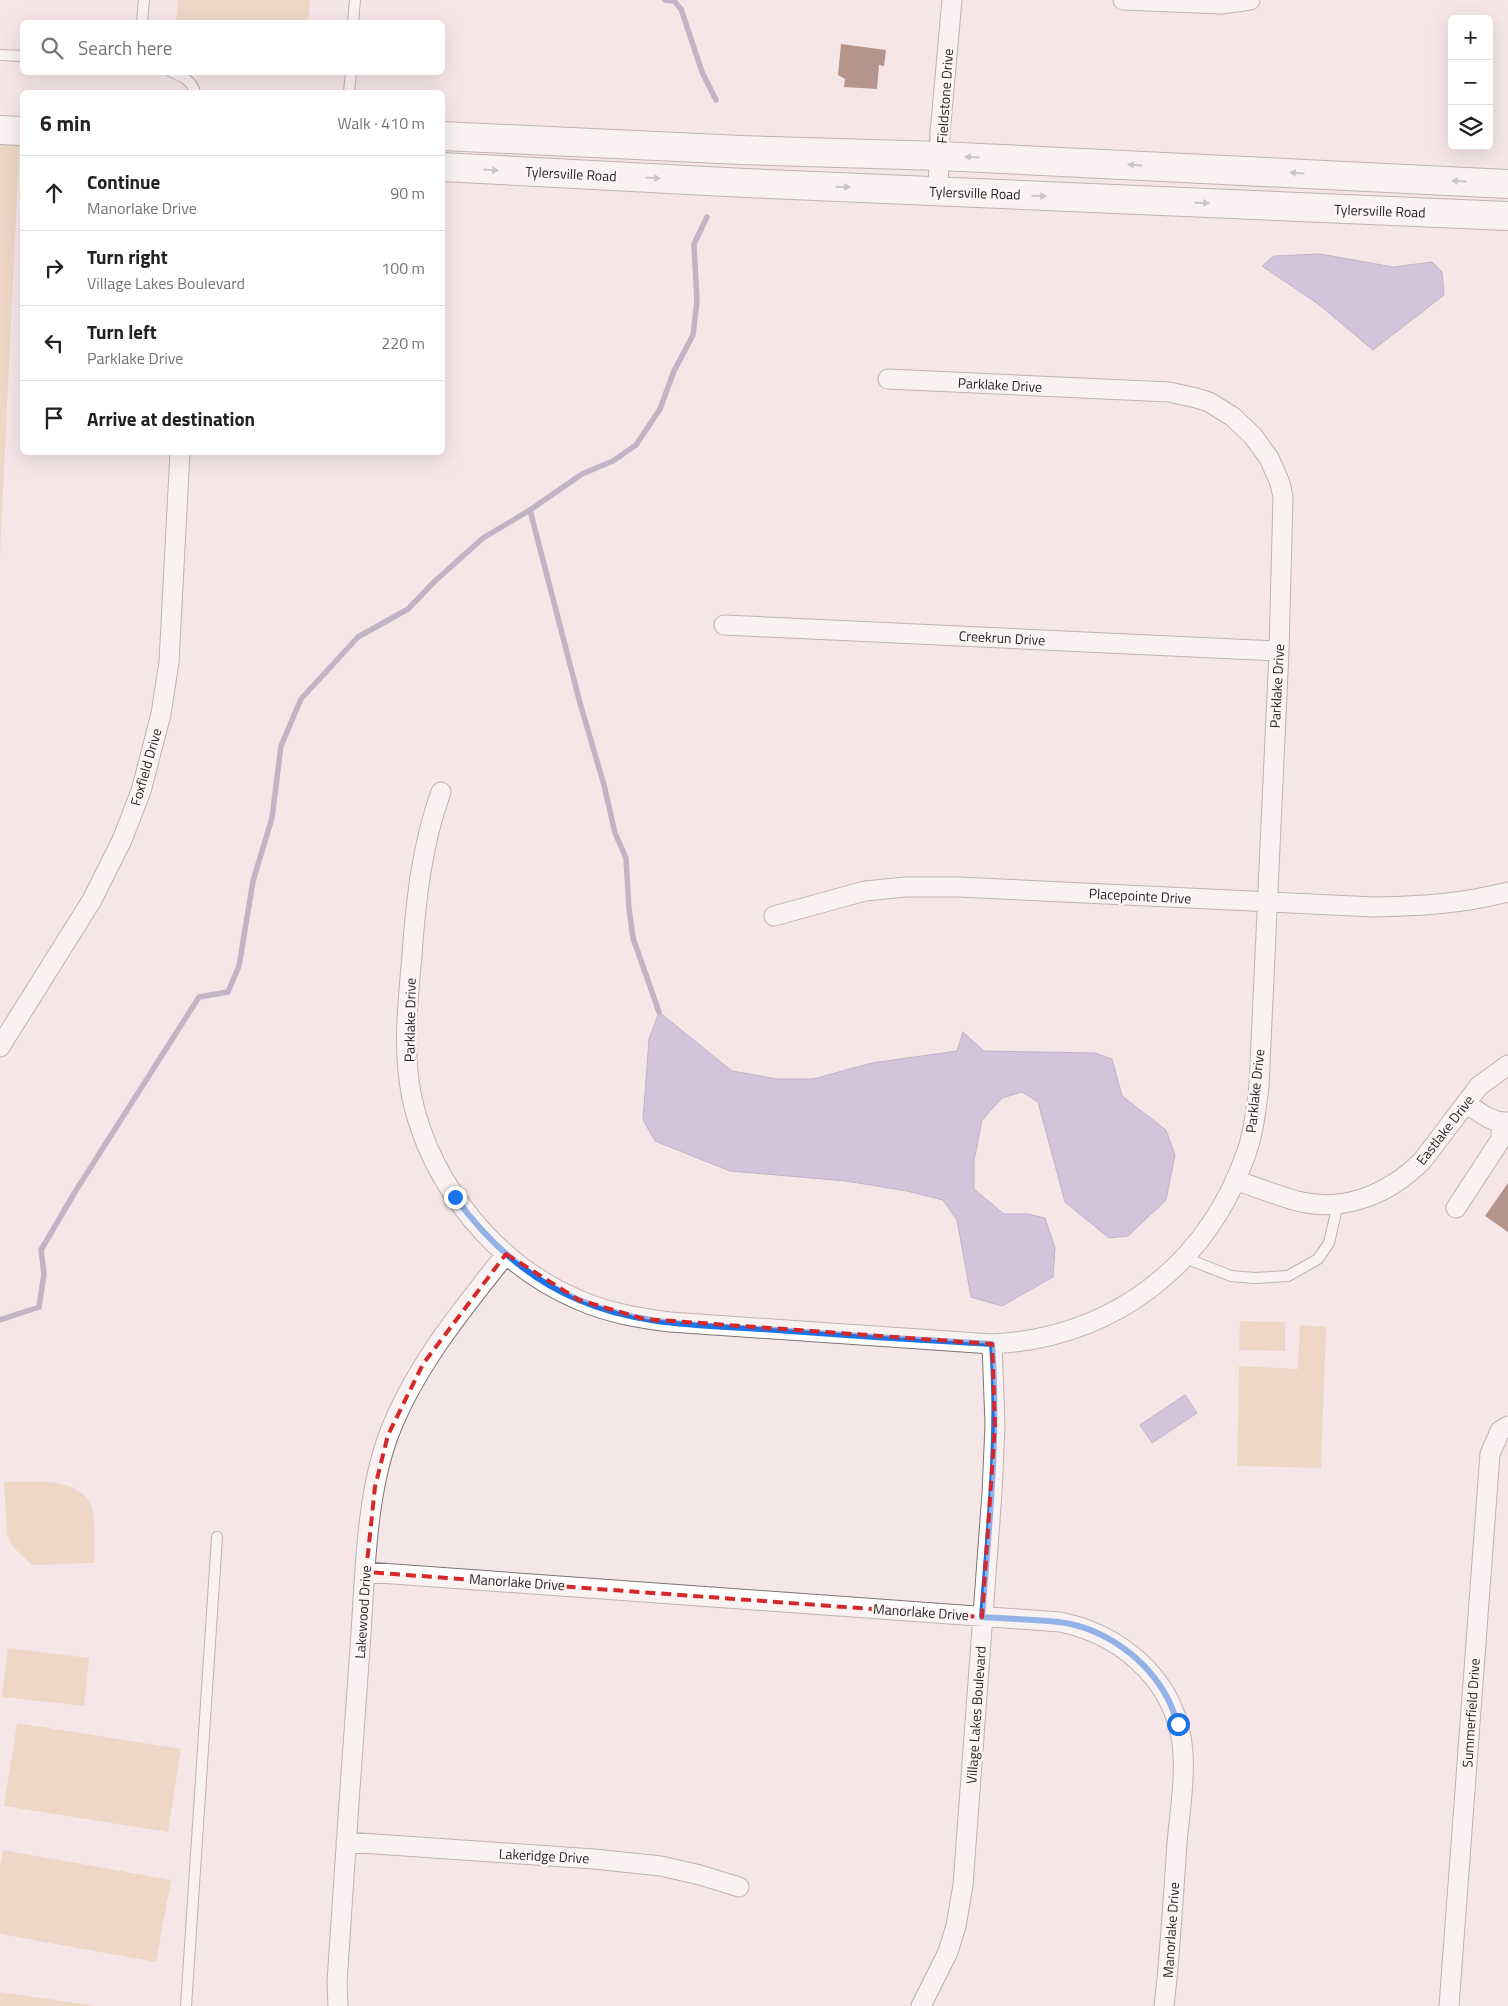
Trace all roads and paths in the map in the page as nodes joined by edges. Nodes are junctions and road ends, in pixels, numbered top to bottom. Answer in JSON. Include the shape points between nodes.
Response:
{"nodes":[{"id":1,"x":144,"y":0,"type":"edge"},
{"id":2,"x":355,"y":0,"type":"edge"},
{"id":3,"x":952,"y":0,"type":"edge"},
{"id":4,"x":1123,"y":0,"type":"edge"},
{"id":5,"x":1250,"y":0,"type":"edge"},
{"id":6,"x":142,"y":20,"type":"edge"},
{"id":7,"x":354,"y":20,"type":"edge"},
{"id":8,"x":0,"y":55,"type":"edge"},
{"id":9,"x":20,"y":56,"type":"edge"},
{"id":10,"x":180,"y":75,"type":"edge"},
{"id":11,"x":351,"y":75,"type":"edge"},
{"id":12,"x":194,"y":90,"type":"edge"},
{"id":13,"x":349,"y":90,"type":"edge"},
{"id":14,"x":0,"y":130,"type":"edge"},
{"id":15,"x":20,"y":131,"type":"edge"},
{"id":16,"x":445,"y":136,"type":"edge"},
{"id":17,"x":940,"y":156,"type":"junction"},
{"id":18,"x":445,"y":167,"type":"edge"},
{"id":19,"x":1508,"y":184,"type":"edge"},
{"id":20,"x":938,"y":192,"type":"junction"},
{"id":21,"x":1508,"y":216,"type":"edge"},
{"id":22,"x":888,"y":379,"type":"dead end"},
{"id":23,"x":180,"y":455,"type":"edge"},
{"id":24,"x":724,"y":625,"type":"dead end"},
{"id":25,"x":1279,"y":651,"type":"junction"},
{"id":26,"x":441,"y":792,"type":"dead end"},
{"id":27,"x":1508,"y":892,"type":"edge"},
{"id":28,"x":1267,"y":902,"type":"junction"},
{"id":29,"x":774,"y":916,"type":"dead end"},
{"id":30,"x":0,"y":1047,"type":"edge"},
{"id":31,"x":1508,"y":1065,"type":"edge"},
{"id":32,"x":1466,"y":1103,"type":"junction"},
{"id":33,"x":1505,"y":1122,"type":"edge"},
{"id":34,"x":1235,"y":1180,"type":"junction"},
{"id":35,"x":1338,"y":1204,"type":"junction"},
{"id":36,"x":1456,"y":1208,"type":"dead end"},
{"id":37,"x":506,"y":1254,"type":"junction"},
{"id":38,"x":1185,"y":1258,"type":"junction"},
{"id":39,"x":992,"y":1344,"type":"junction"},
{"id":40,"x":1508,"y":1426,"type":"edge"},
{"id":41,"x":217,"y":1538,"type":"dead end"},
{"id":42,"x":366,"y":1572,"type":"junction"},
{"id":43,"x":982,"y":1617,"type":"junction"},
{"id":44,"x":346,"y":1842,"type":"junction"},
{"id":45,"x":739,"y":1887,"type":"dead end"},
{"id":46,"x":930,"y":1989,"type":"junction"},
{"id":47,"x":186,"y":2006,"type":"edge"},
{"id":48,"x":338,"y":2006,"type":"edge"},
{"id":49,"x":909,"y":2006,"type":"edge"},
{"id":50,"x":920,"y":2006,"type":"edge"},
{"id":51,"x":1164,"y":2006,"type":"edge"},
{"id":52,"x":1449,"y":2006,"type":"edge"}],
"edges":[{"from":1,"to":6,"type":"lane"},
{"from":2,"to":7,"type":"lane"},
{"from":3,"to":17,"type":"street","name":"Fieldstone Drive"},
{"from":4,"to":5,"type":"street","via":[[1221,4]]},
{"from":8,"to":9,"type":"lane"},
{"from":10,"to":12,"type":"lane","via":[[193,85]]},
{"from":11,"to":13,"type":"lane"},
{"from":14,"to":15,"type":"main road"},
{"from":16,"to":17,"type":"main road"},
{"from":19,"to":17,"type":"main road","one_way":true},
{"from":17,"to":20,"type":"street","name":"Fieldstone Drive"},
{"from":18,"to":20,"type":"main road","name":"Tylersville Road","one_way":true},
{"from":20,"to":21,"type":"main road","name":"Tylersville Road","one_way":true},
{"from":22,"to":25,"type":"street","name":"Parklake Drive","via":[[1169,392],[1209,402],[1233,417],[1269,458],[1283,497]]},
{"from":23,"to":30,"type":"street","name":"Foxfield Drive","via":[[169,662],[161,714],[141,791],[122,840],[92,900]]},
{"from":24,"to":25,"type":"street","name":"Creekrun Drive"},
{"from":25,"to":28,"type":"street","name":"Parklake Drive"},
{"from":26,"to":37,"type":"street","name":"Parklake Drive","via":[[425,843],[416,910],[406,1044],[410,1085],[419,1125],[434,1162],[471,1219]]},
{"from":27,"to":28,"type":"street","name":"Placepointe Drive","via":[[1480,900],[1440,905],[1374,907]]},
{"from":28,"to":29,"type":"street","name":"Placepointe Drive","via":[[905,887],[852,894]]},
{"from":28,"to":34,"type":"street","name":"Parklake Drive","via":[[1259,1086],[1254,1127]]},
{"from":31,"to":32,"type":"street","name":"Eastlake Drive","via":[[1479,1086]]},
{"from":32,"to":33,"type":"street","via":[[1490,1120]]},
{"from":32,"to":35,"type":"street","name":"Eastlake Drive","via":[[1412,1171],[1378,1194]]},
{"from":33,"to":36,"type":"street","via":[[1501,1139]]},
{"from":34,"to":35,"type":"street","name":"Eastlake Drive","via":[[1297,1201]]},
{"from":34,"to":38,"type":"street","name":"Parklake Drive","via":[[1210,1226]]},
{"from":35,"to":38,"type":"lane","via":[[1330,1243],[1318,1259],[1288,1276],[1231,1276]]},
{"from":37,"to":39,"type":"street","name":"Parklake Drive","via":[[542,1281],[578,1300],[644,1319]]},
{"from":37,"to":42,"type":"street","name":"Lakewood Drive","via":[[454,1320],[404,1398],[386,1442],[375,1487]]},
{"from":38,"to":39,"type":"street","name":"Parklake Drive","via":[[1155,1286],[1097,1320],[1045,1338]]},
{"from":39,"to":43,"type":"street","name":"Village Lakes Boulevard","via":[[995,1425]]},
{"from":40,"to":52,"type":"street","name":"Summerfield Drive","via":[[1500,1431],[1490,1454]]},
{"from":41,"to":47,"type":"lane"},
{"from":42,"to":43,"type":"street","name":"Manorlake Drive"},
{"from":42,"to":44,"type":"street","name":"Lakewood Drive"},
{"from":43,"to":46,"type":"street","name":"Village Lakes Boulevard","via":[[963,1885],[948,1952]]},
{"from":43,"to":51,"type":"street","name":"Manorlake Drive","via":[[1060,1622],[1099,1634],[1134,1656],[1168,1699],[1178,1724],[1183,1752]]},
{"from":44,"to":45,"type":"street","name":"Lakeridge Drive","via":[[651,1865]]},
{"from":44,"to":48,"type":"street","name":"Lakewood Drive"},
{"from":46,"to":49,"type":"street","name":"Village Lakes Boulevard"},
{"from":46,"to":50,"type":"street","name":"Village Lakes Boulevard"}]}
